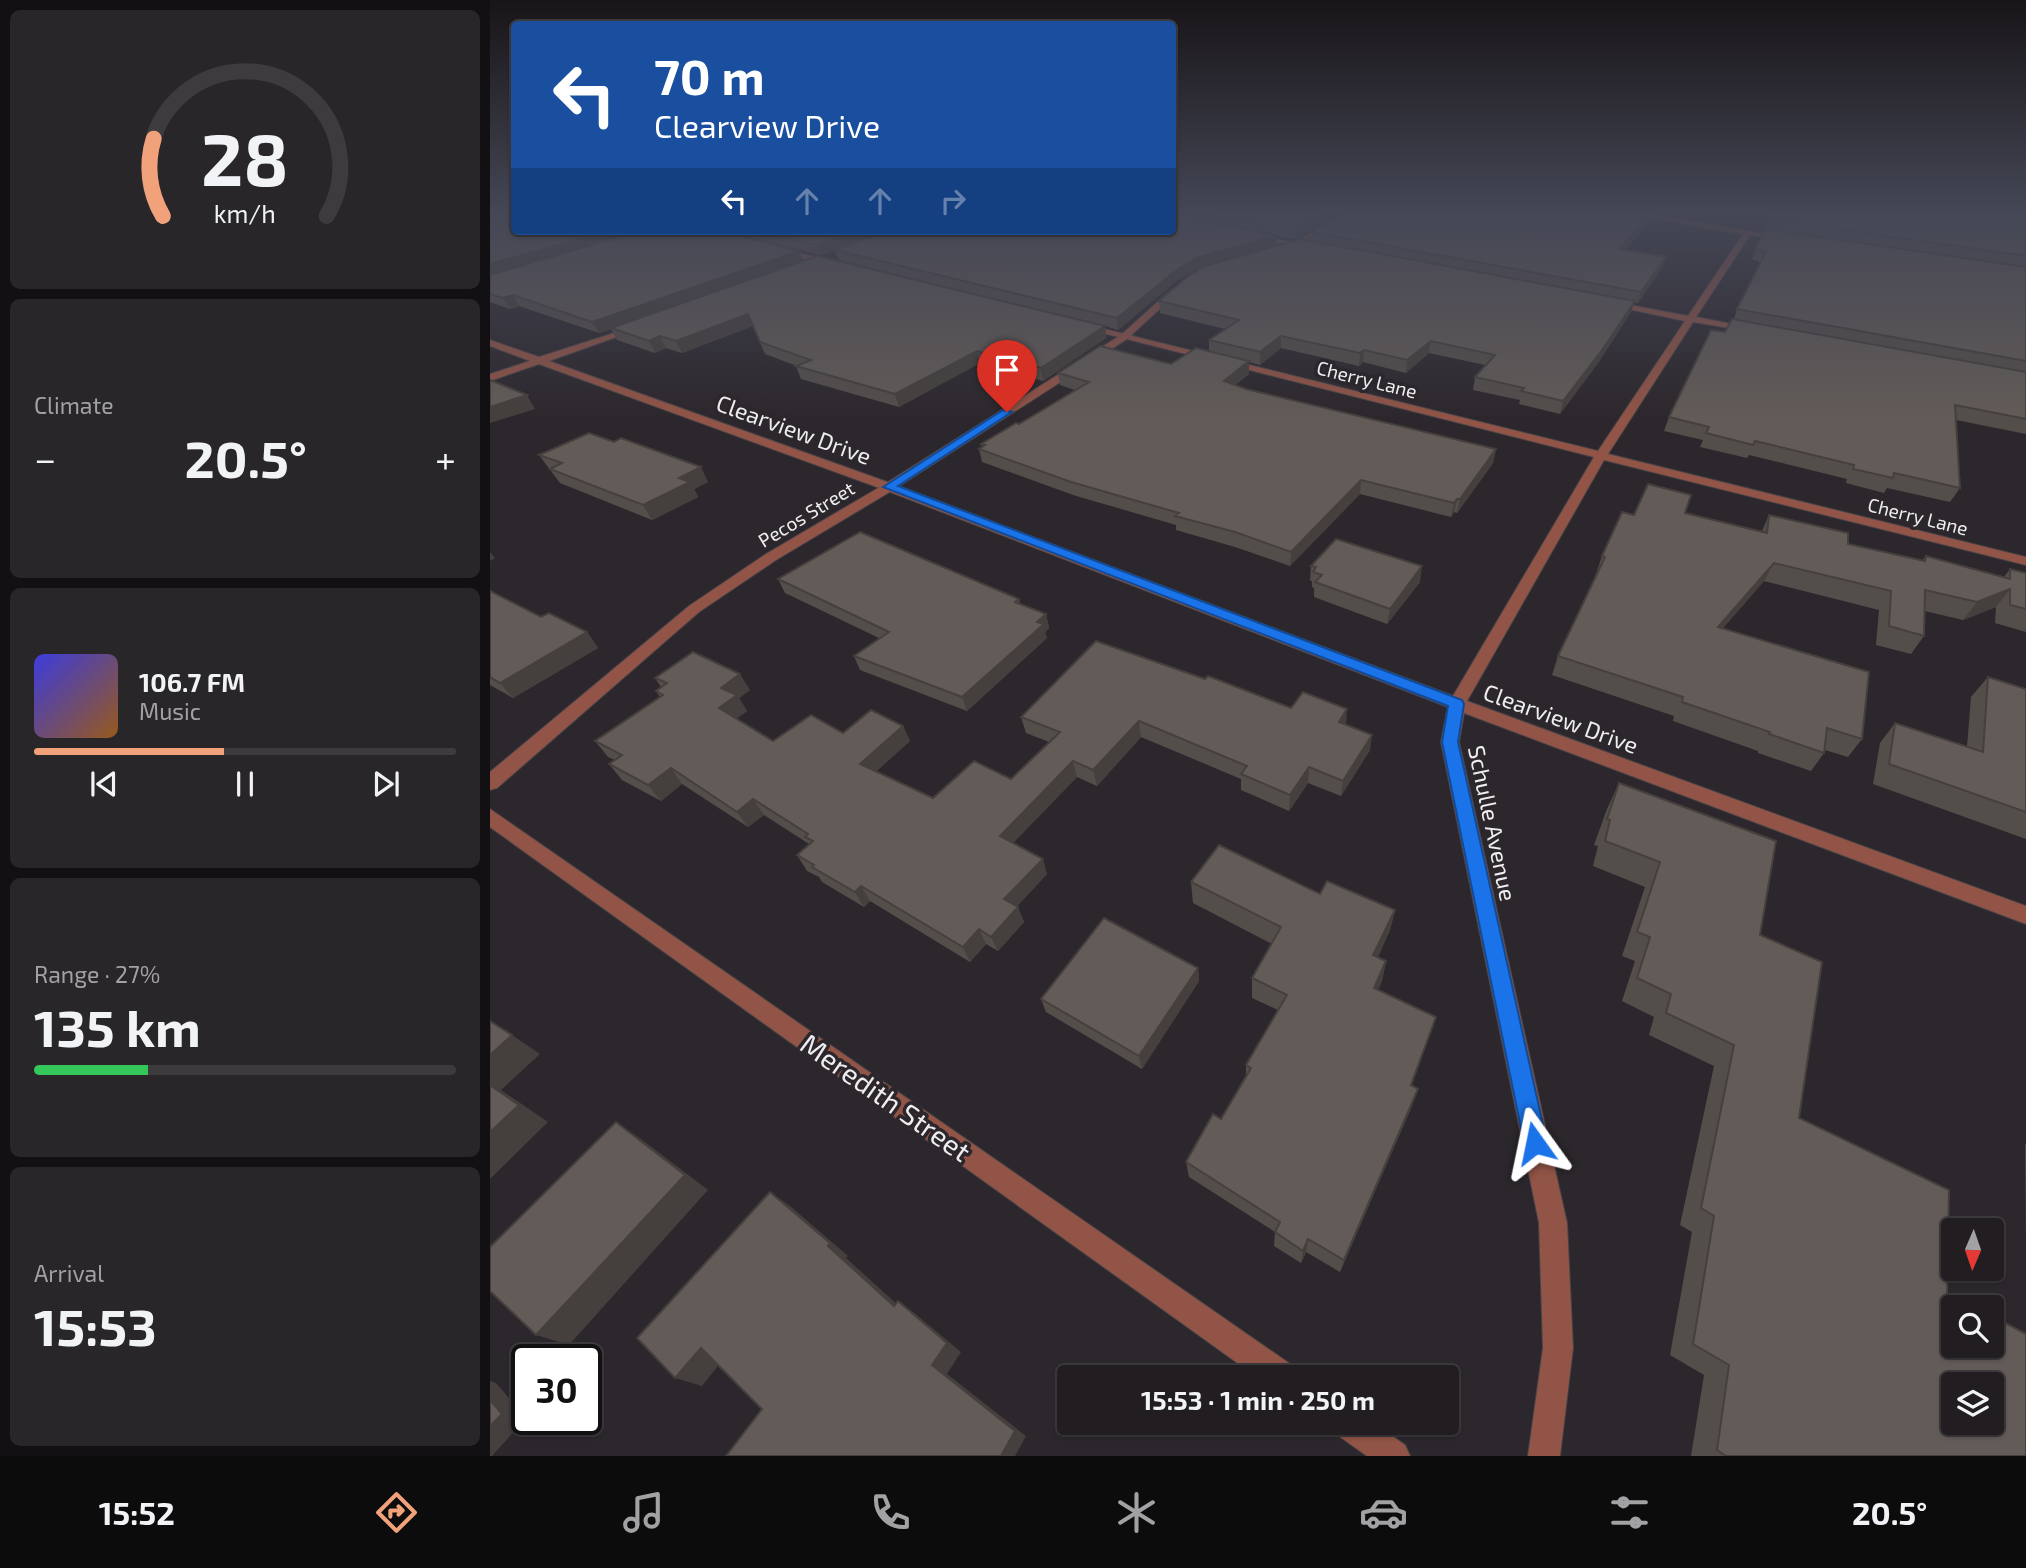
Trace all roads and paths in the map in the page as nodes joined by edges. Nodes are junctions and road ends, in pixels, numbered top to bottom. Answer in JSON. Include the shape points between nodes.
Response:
{"nodes":[{"id":1,"x":1713,"y":283,"type":"edge"},
{"id":2,"x":1183,"y":284,"type":"edge"},
{"id":3,"x":1595,"y":301,"type":"edge"},
{"id":4,"x":1689,"y":319,"type":"junction"},
{"id":5,"x":1072,"y":324,"type":"edge"},
{"id":6,"x":641,"y":325,"type":"edge"},
{"id":7,"x":1757,"y":331,"type":"edge"},
{"id":8,"x":1124,"y":337,"type":"junction"},
{"id":9,"x":490,"y":343,"type":"edge"},
{"id":10,"x":539,"y":362,"type":"junction"},
{"id":11,"x":490,"y":378,"type":"edge"},
{"id":12,"x":1601,"y":455,"type":"junction"},
{"id":13,"x":889,"y":487,"type":"junction"},
{"id":14,"x":2026,"y":561,"type":"edge"},
{"id":15,"x":1457,"y":704,"type":"junction"},
{"id":16,"x":490,"y":783,"type":"edge"},
{"id":17,"x":490,"y":817,"type":"edge"},
{"id":18,"x":2026,"y":915,"type":"edge"},
{"id":19,"x":1266,"y":1365,"type":"edge"},
{"id":20,"x":1364,"y":1435,"type":"edge"},
{"id":21,"x":1394,"y":1456,"type":"edge"},
{"id":22,"x":1544,"y":1456,"type":"edge"}],
"edges":[{"from":1,"to":4,"type":"street","name":"Schulle Avenue"},
{"from":2,"to":8,"type":"street","name":"Pecos Street"},
{"from":3,"to":4,"type":"street"},
{"from":4,"to":7,"type":"street"},
{"from":4,"to":12,"type":"street","name":"Schulle Avenue"},
{"from":5,"to":8,"type":"street","name":"Cherry Lane"},
{"from":6,"to":10,"type":"street"},
{"from":8,"to":12,"type":"street","name":"Cherry Lane"},
{"from":8,"to":13,"type":"street","name":"Pecos Street"},
{"from":9,"to":10,"type":"street","name":"Clearview Drive"},
{"from":10,"to":11,"type":"street"},
{"from":10,"to":13,"type":"street","name":"Clearview Drive"},
{"from":12,"to":14,"type":"street","name":"Cherry Lane"},
{"from":12,"to":15,"type":"street","name":"Schulle Avenue"},
{"from":13,"to":15,"type":"street","name":"Clearview Drive"},
{"from":13,"to":16,"type":"street","name":"Pecos Street","via":[[694,609]]},
{"from":15,"to":18,"type":"street","name":"Clearview Drive"},
{"from":15,"to":22,"type":"street","name":"Schulle Avenue","via":[[1450,742],[1553,1223],[1558,1348]]},
{"from":17,"to":19,"type":"street","name":"Meredith Street"},
{"from":20,"to":21,"type":"street"}]}
